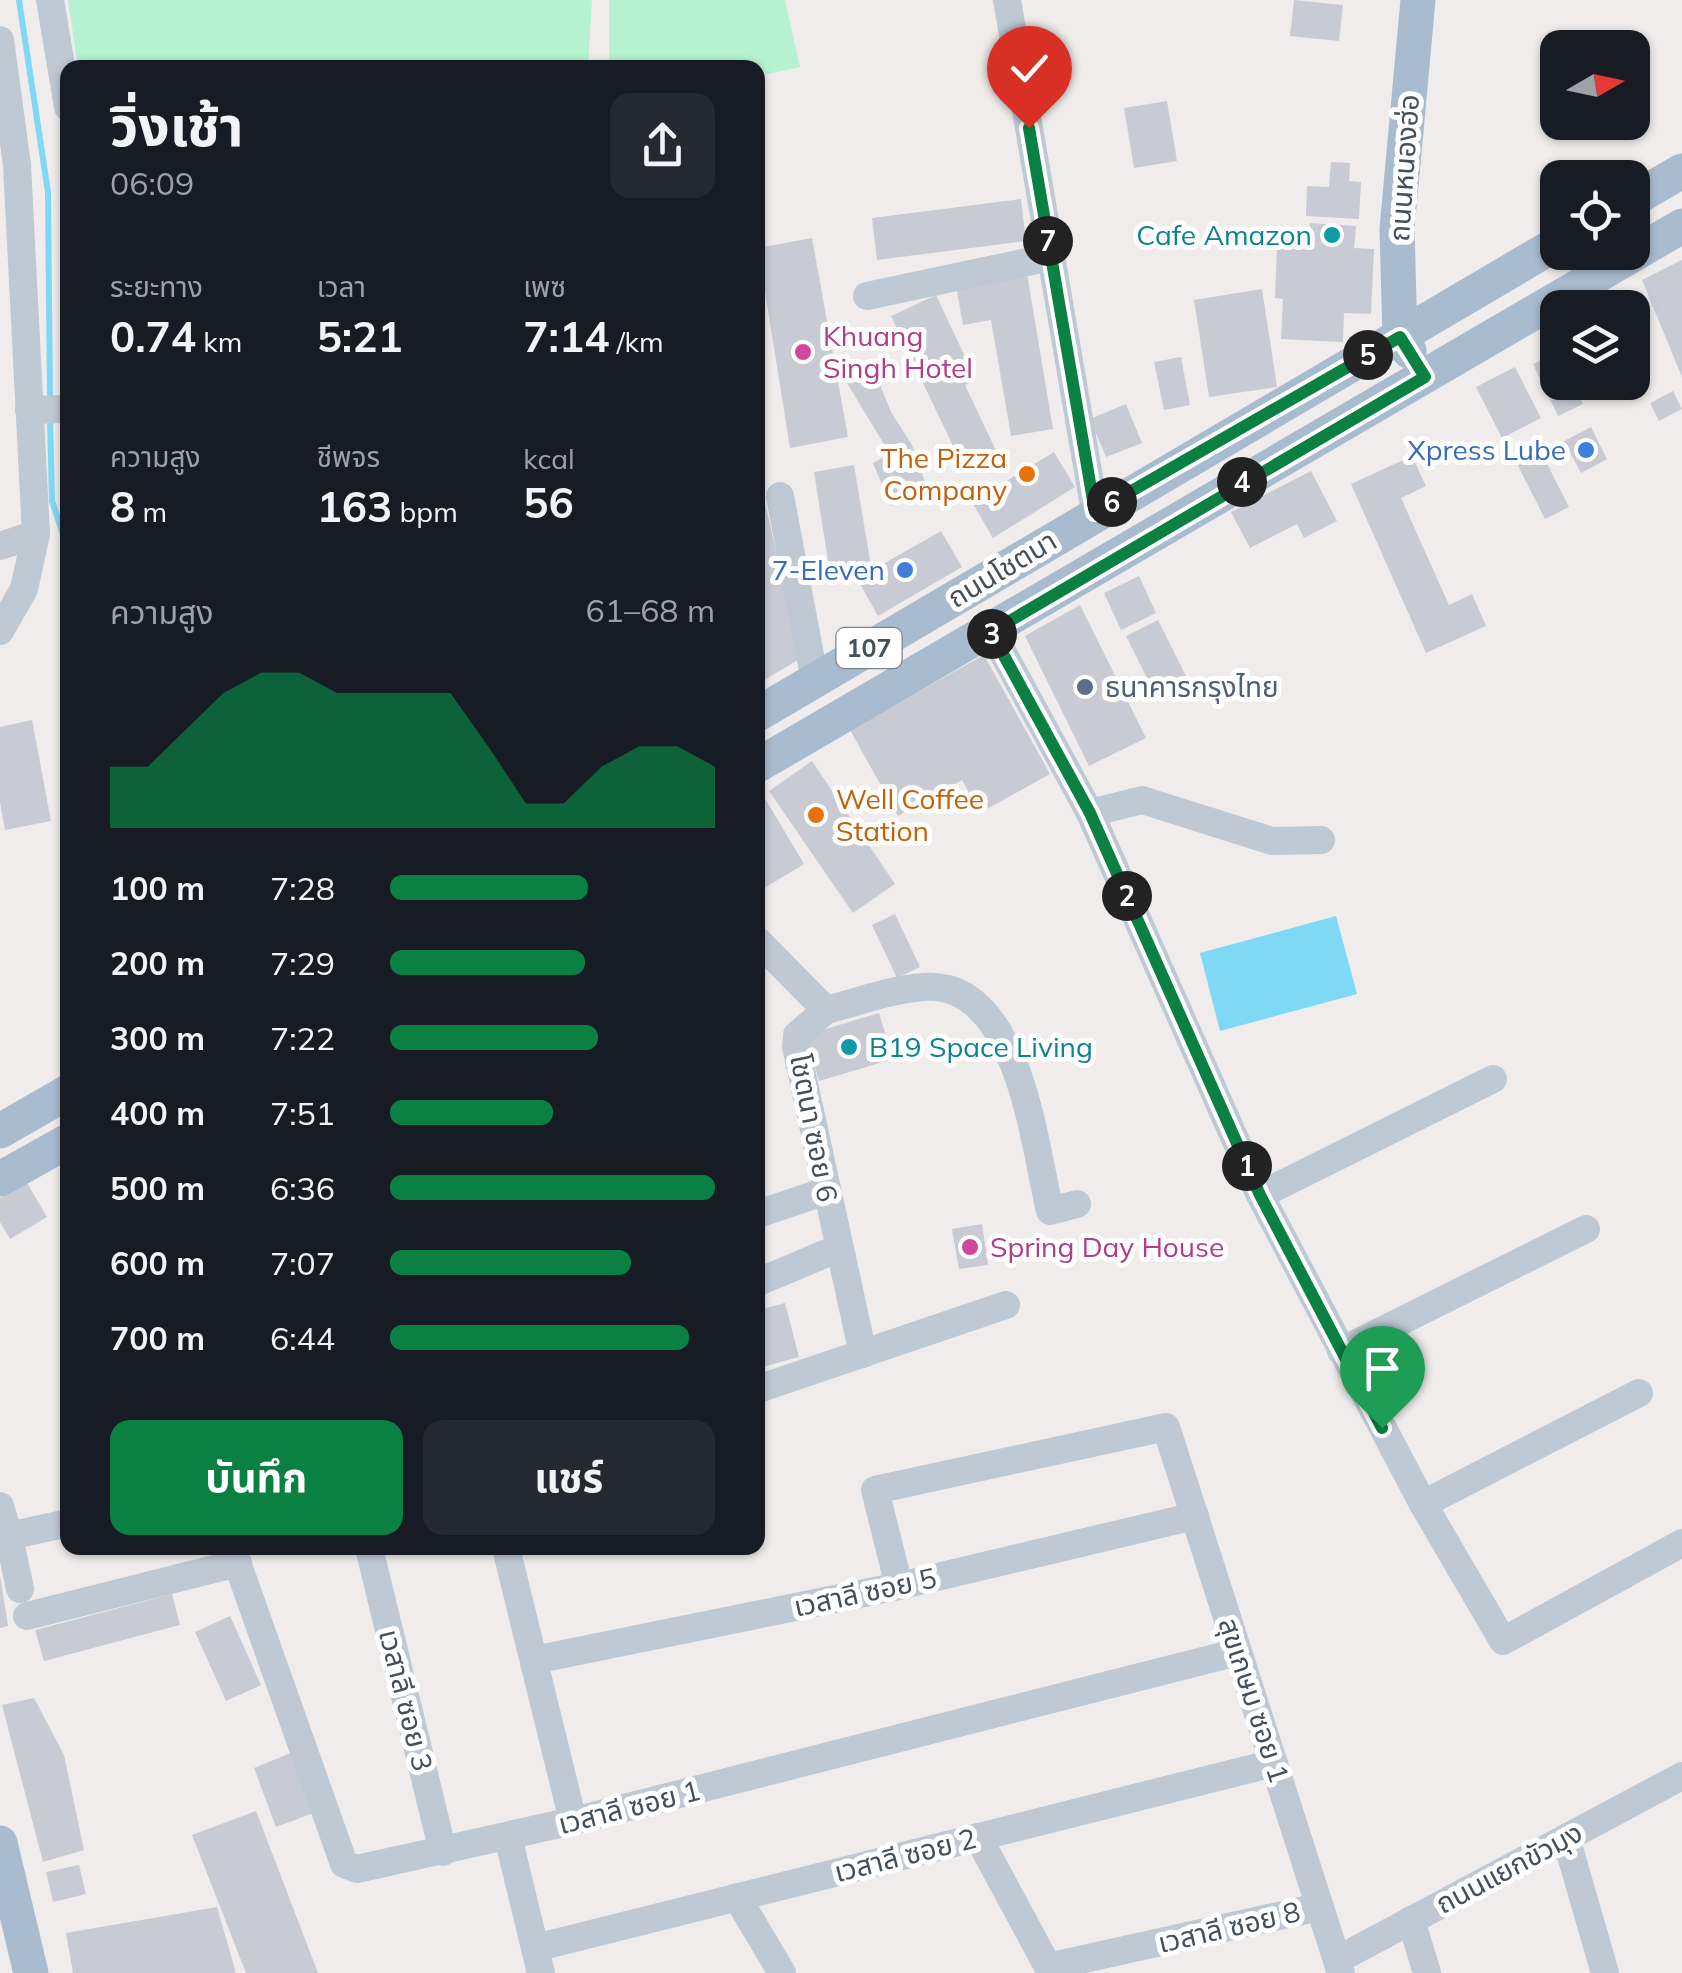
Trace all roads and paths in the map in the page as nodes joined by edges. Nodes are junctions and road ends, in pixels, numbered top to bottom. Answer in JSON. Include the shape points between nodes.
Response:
{"nodes":[{"id":1,"x":50,"y":0,"type":"edge"},
{"id":2,"x":1007,"y":0,"type":"edge"},
{"id":3,"x":1418,"y":0,"type":"edge"},
{"id":4,"x":0,"y":40,"type":"edge"},
{"id":5,"x":60,"y":60,"type":"edge"},
{"id":6,"x":1682,"y":172,"type":"edge"},
{"id":7,"x":1650,"y":190,"type":"edge"},
{"id":8,"x":1682,"y":226,"type":"edge"},
{"id":9,"x":1397,"y":229,"type":"junction"},
{"id":10,"x":1540,"y":253,"type":"edge"},
{"id":11,"x":1051,"y":257,"type":"junction"},
{"id":12,"x":11,"y":278,"type":"edge"},
{"id":13,"x":1494,"y":280,"type":"junction"},
{"id":14,"x":868,"y":296,"type":"dead end"},
{"id":15,"x":1400,"y":337,"type":"junction"},
{"id":16,"x":1425,"y":377,"type":"junction"},
{"id":17,"x":60,"y":409,"type":"edge"},
{"id":18,"x":30,"y":410,"type":"junction"},
{"id":19,"x":780,"y":496,"type":"dead end"},
{"id":20,"x":1095,"y":512,"type":"junction"},
{"id":21,"x":36,"y":534,"type":"junction"},
{"id":22,"x":0,"y":546,"type":"edge"},
{"id":23,"x":0,"y":631,"type":"edge"},
{"id":24,"x":991,"y":632,"type":"junction"},
{"id":25,"x":815,"y":681,"type":"junction"},
{"id":26,"x":765,"y":710,"type":"edge"},
{"id":27,"x":765,"y":762,"type":"edge"},
{"id":28,"x":1090,"y":813,"type":"junction"},
{"id":29,"x":1321,"y":840,"type":"dead end"},
{"id":30,"x":765,"y":947,"type":"edge"},
{"id":31,"x":826,"y":1010,"type":"junction"},
{"id":32,"x":1493,"y":1079,"type":"dead end"},
{"id":33,"x":60,"y":1097,"type":"edge"},
{"id":34,"x":0,"y":1132,"type":"edge"},
{"id":35,"x":60,"y":1145,"type":"edge"},
{"id":36,"x":0,"y":1179,"type":"edge"},
{"id":37,"x":826,"y":1191,"type":"junction"},
{"id":38,"x":1260,"y":1195,"type":"junction"},
{"id":39,"x":1077,"y":1204,"type":"dead end"},
{"id":40,"x":765,"y":1212,"type":"edge"},
{"id":41,"x":1586,"y":1229,"type":"dead end"},
{"id":42,"x":839,"y":1248,"type":"junction"},
{"id":43,"x":765,"y":1279,"type":"edge"},
{"id":44,"x":1006,"y":1305,"type":"dead end"},
{"id":45,"x":1341,"y":1352,"type":"junction"},
{"id":46,"x":862,"y":1354,"type":"junction"},
{"id":47,"x":765,"y":1387,"type":"edge"},
{"id":48,"x":1639,"y":1393,"type":"dead end"},
{"id":49,"x":1423,"y":1504,"type":"junction"},
{"id":50,"x":0,"y":1506,"type":"edge"},
{"id":51,"x":1195,"y":1516,"type":"junction"},
{"id":52,"x":60,"y":1525,"type":"edge"},
{"id":53,"x":8,"y":1536,"type":"junction"},
{"id":54,"x":1682,"y":1543,"type":"edge"},
{"id":55,"x":235,"y":1555,"type":"edge"},
{"id":56,"x":371,"y":1555,"type":"edge"},
{"id":57,"x":508,"y":1555,"type":"edge"},
{"id":58,"x":899,"y":1586,"type":"junction"},
{"id":59,"x":1238,"y":1652,"type":"junction"},
{"id":60,"x":534,"y":1660,"type":"junction"},
{"id":61,"x":1274,"y":1763,"type":"junction"},
{"id":62,"x":1682,"y":1776,"type":"edge"},
{"id":63,"x":573,"y":1821,"type":"junction"},
{"id":64,"x":508,"y":1837,"type":"junction"},
{"id":65,"x":978,"y":1837,"type":"junction"},
{"id":66,"x":1566,"y":1838,"type":"junction"},
{"id":67,"x":0,"y":1842,"type":"edge"},
{"id":68,"x":443,"y":1852,"type":"junction"},
{"id":69,"x":737,"y":1897,"type":"junction"},
{"id":70,"x":1320,"y":1906,"type":"junction"},
{"id":71,"x":1411,"y":1920,"type":"junction"},
{"id":72,"x":538,"y":1960,"type":"edge"},
{"id":73,"x":1339,"y":1966,"type":"edge"},
{"id":74,"x":1049,"y":1970,"type":"edge"},
{"id":75,"x":31,"y":1973,"type":"edge"},
{"id":76,"x":782,"y":1973,"type":"edge"},
{"id":77,"x":1427,"y":1973,"type":"edge"},
{"id":78,"x":1605,"y":1973,"type":"edge"}],
"edges":[{"from":1,"to":5,"type":"street"},
{"from":2,"to":11,"type":"street"},
{"from":3,"to":9,"type":"main road","name":"ถนนหนองฮ่อ"},
{"from":4,"to":12,"type":"street","via":[[16,165]]},
{"from":6,"to":7,"type":"main road"},
{"from":8,"to":16,"type":"main road","name":"ถนนโชตนา","number":"107"},
{"from":9,"to":13,"type":"main road","via":[[1409,271],[1426,287],[1450,290]]},
{"from":9,"to":15,"type":"main road","name":"ถนนหนองฮ่อ"},
{"from":10,"to":13,"type":"main road","name":"ถนนโชตนา","number":"107"},
{"from":11,"to":14,"type":"street"},
{"from":11,"to":20,"type":"street"},
{"from":12,"to":18,"type":"street"},
{"from":13,"to":15,"type":"main road","name":"ถนนโชตนา","number":"107"},
{"from":15,"to":16,"type":"main road"},
{"from":15,"to":20,"type":"main road","name":"ถนนโชตนา","number":"107"},
{"from":16,"to":24,"type":"main road","name":"ถนนโชตนา","number":"107"},
{"from":17,"to":18,"type":"street"},
{"from":18,"to":21,"type":"street"},
{"from":19,"to":25,"type":"street"},
{"from":20,"to":25,"type":"main road","name":"ถนนโชตนา","number":"107"},
{"from":21,"to":22,"type":"street"},
{"from":21,"to":23,"type":"street","via":[[24,589]]},
{"from":24,"to":27,"type":"main road","name":"ถนนโชตนา","number":"107"},
{"from":24,"to":28,"type":"street"},
{"from":25,"to":26,"type":"main road","name":"ถนนโชตนา","number":"107"},
{"from":28,"to":29,"type":"street","via":[[1142,800],[1272,842]]},
{"from":28,"to":38,"type":"street"},
{"from":30,"to":31,"type":"street"},
{"from":31,"to":37,"type":"street","name":"โชตนา ซอย 6","via":[[797,1035],[796,1047]]},
{"from":31,"to":39,"type":"street","via":[[926,986],[971,1000],[998,1029],[1014,1061],[1050,1211]]},
{"from":32,"to":38,"type":"street"},
{"from":33,"to":34,"type":"main road"},
{"from":35,"to":36,"type":"main road"},
{"from":37,"to":40,"type":"street"},
{"from":37,"to":42,"type":"street","name":"โชตนา ซอย 6"},
{"from":38,"to":45,"type":"street"},
{"from":41,"to":45,"type":"street"},
{"from":42,"to":43,"type":"street"},
{"from":42,"to":46,"type":"street","name":"โชตนา ซอย 6"},
{"from":44,"to":46,"type":"street"},
{"from":45,"to":49,"type":"street"},
{"from":46,"to":47,"type":"street"},
{"from":48,"to":49,"type":"street"},
{"from":49,"to":54,"type":"street","via":[[1504,1641]]},
{"from":50,"to":53,"type":"street"},
{"from":51,"to":58,"type":"street","name":"เวสาลี ซอย 5"},
{"from":51,"to":58,"type":"street","name":"สุขเกษม ซอย 1","via":[[1166,1427],[875,1490]]},
{"from":51,"to":59,"type":"street","name":"สุขเกษม ซอย 1"},
{"from":52,"to":53,"type":"street"},
{"from":53,"to":55,"type":"street","via":[[23,1602]]},
{"from":55,"to":68,"type":"street","name":"เวสาลี ซอย 1","via":[[344,1864],[357,1870]]},
{"from":56,"to":68,"type":"street","name":"เวสาลี ซอย 3"},
{"from":57,"to":60,"type":"street"},
{"from":58,"to":60,"type":"street","name":"เวสาลี ซอย 5"},
{"from":59,"to":61,"type":"street","name":"สุขเกษม ซอย 1"},
{"from":59,"to":63,"type":"street","name":"เวสาลี ซอย 1"},
{"from":60,"to":63,"type":"street"},
{"from":61,"to":65,"type":"street","name":"เวสาลี ซอย 2"},
{"from":61,"to":70,"type":"street","name":"สุขเกษม ซอย 1"},
{"from":62,"to":66,"type":"street","name":"ถนนแยกขัวมุง"},
{"from":63,"to":64,"type":"street","name":"เวสาลี ซอย 1"},
{"from":64,"to":68,"type":"street","name":"เวสาลี ซอย 1"},
{"from":64,"to":72,"type":"street"},
{"from":65,"to":69,"type":"street","name":"เวสาลี ซอย 2"},
{"from":65,"to":74,"type":"street","name":"เวสาลี ซอย 8"},
{"from":66,"to":71,"type":"street","name":"ถนนแยกขัวมุง"},
{"from":66,"to":78,"type":"street"},
{"from":67,"to":75,"type":"main road"},
{"from":69,"to":72,"type":"street","name":"เวสาลี ซอย 2"},
{"from":69,"to":76,"type":"street"},
{"from":70,"to":73,"type":"street","name":"สุขเกษม ซอย 1"},
{"from":70,"to":74,"type":"street","name":"เวสาลี ซอย 8"},
{"from":71,"to":73,"type":"street","name":"ถนนแยกขัวมุง"},
{"from":71,"to":77,"type":"street"}]}
